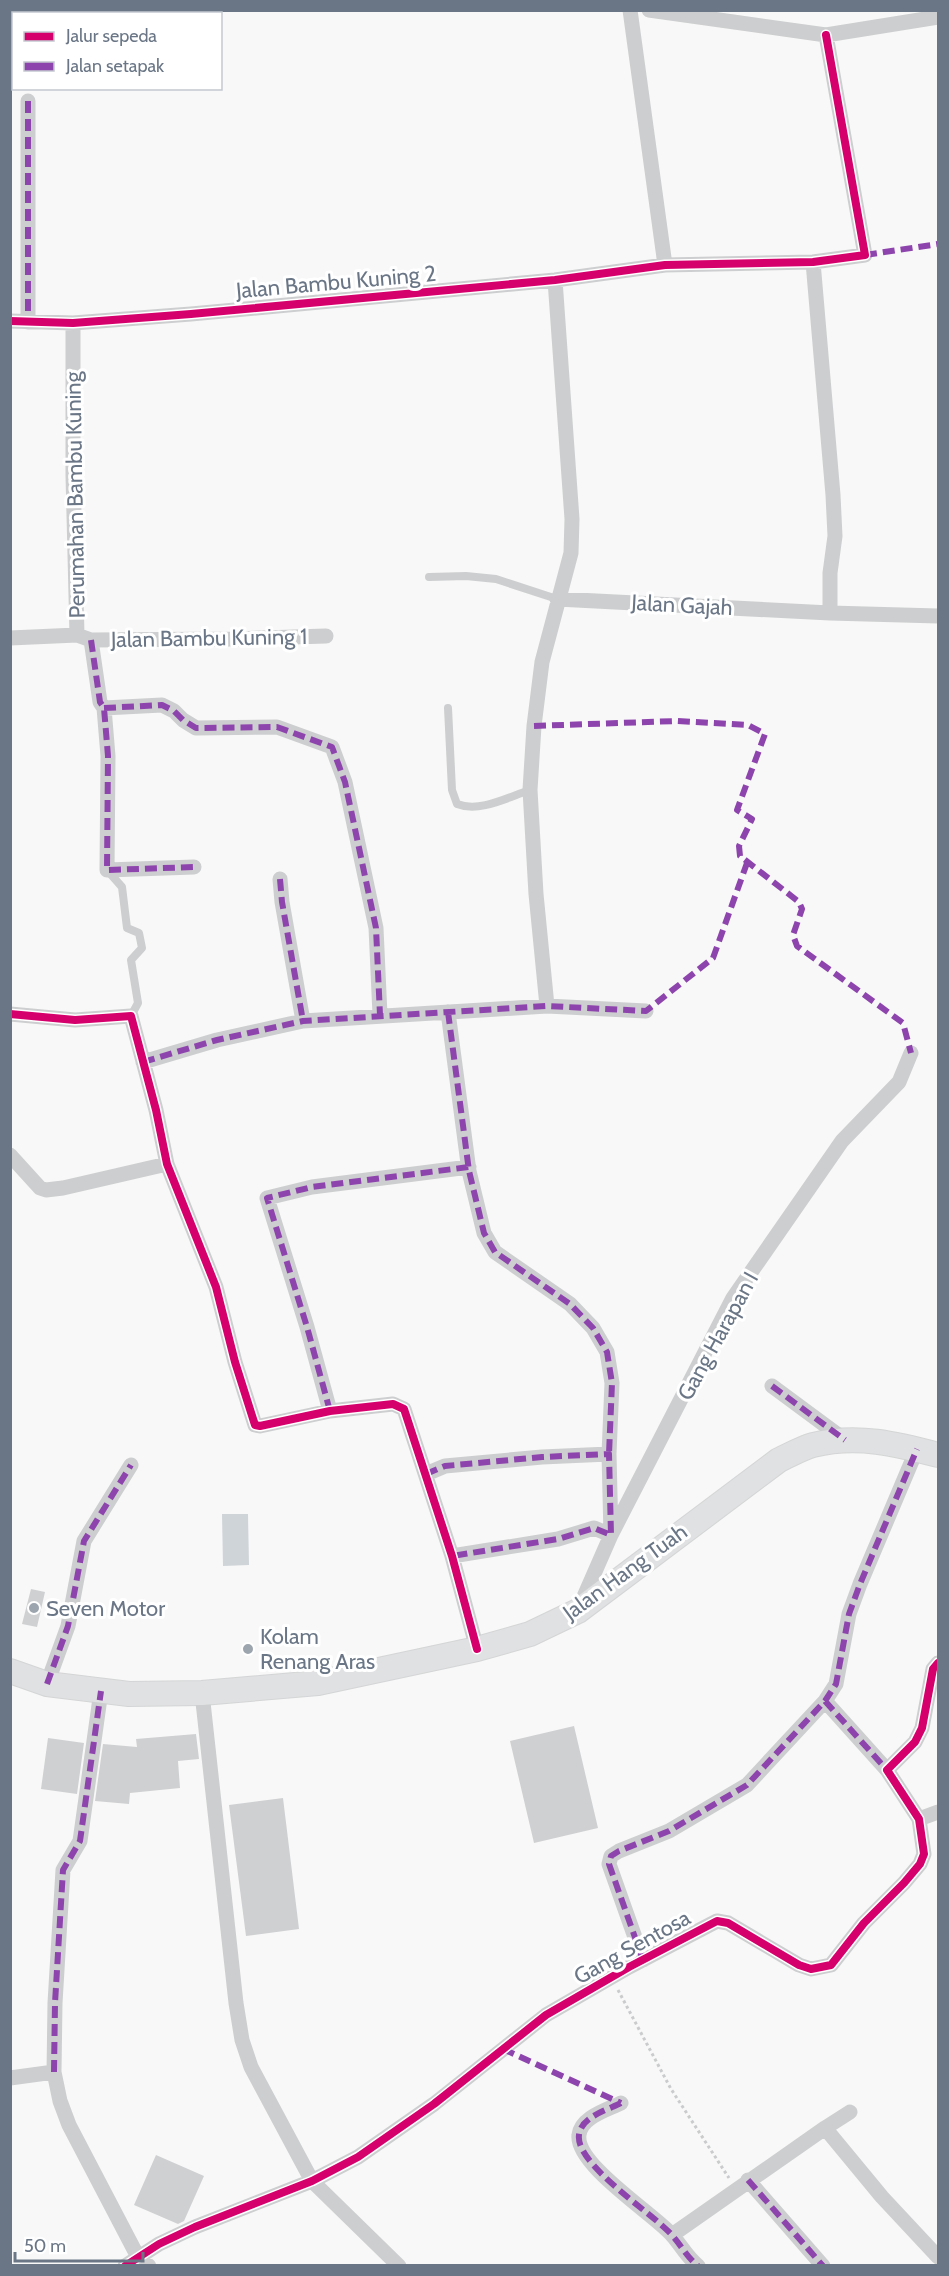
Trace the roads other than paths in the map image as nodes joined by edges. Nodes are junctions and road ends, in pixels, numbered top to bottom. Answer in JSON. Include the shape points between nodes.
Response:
{"nodes":[{"id":1,"x":630,"y":10,"type":"edge"},
{"id":2,"x":650,"y":10,"type":"edge"},
{"id":3,"x":939,"y":17,"type":"edge"},
{"id":4,"x":826,"y":35,"type":"junction"},
{"id":5,"x":28,"y":101,"type":"dead end"},
{"id":6,"x":813,"y":262,"type":"junction"},
{"id":7,"x":665,"y":265,"type":"junction"},
{"id":8,"x":555,"y":280,"type":"junction"},
{"id":9,"x":10,"y":321,"type":"edge"},
{"id":10,"x":28,"y":322,"type":"junction"},
{"id":11,"x":73,"y":323,"type":"junction"},
{"id":12,"x":429,"y":577,"type":"dead end"},
{"id":13,"x":557,"y":599,"type":"junction"},
{"id":14,"x":830,"y":613,"type":"junction"},
{"id":15,"x":939,"y":616,"type":"edge"},
{"id":16,"x":326,"y":636,"type":"dead end"},
{"id":17,"x":10,"y":638,"type":"edge"},
{"id":18,"x":84,"y":638,"type":"junction"},
{"id":19,"x":104,"y":708,"type":"junction"},
{"id":20,"x":448,"y":708,"type":"dead end"},
{"id":21,"x":530,"y":790,"type":"junction"},
{"id":22,"x":194,"y":867,"type":"dead end"},
{"id":23,"x":107,"y":870,"type":"junction"},
{"id":24,"x":280,"y":879,"type":"dead end"},
{"id":25,"x":548,"y":1006,"type":"junction"},
{"id":26,"x":646,"y":1011,"type":"dead end"},
{"id":27,"x":448,"y":1012,"type":"junction"},
{"id":28,"x":10,"y":1014,"type":"edge"},
{"id":29,"x":380,"y":1015,"type":"junction"},
{"id":30,"x":131,"y":1016,"type":"junction"},
{"id":31,"x":303,"y":1021,"type":"junction"},
{"id":32,"x":911,"y":1053,"type":"dead end"},
{"id":33,"x":143,"y":1062,"type":"junction"},
{"id":34,"x":10,"y":1155,"type":"edge"},
{"id":35,"x":167,"y":1164,"type":"junction"},
{"id":36,"x":469,"y":1167,"type":"junction"},
{"id":37,"x":772,"y":1386,"type":"dead end"},
{"id":38,"x":330,"y":1412,"type":"junction"},
{"id":39,"x":846,"y":1440,"type":"junction"},
{"id":40,"x":928,"y":1452,"type":"edge"},
{"id":41,"x":609,"y":1454,"type":"junction"},
{"id":42,"x":131,"y":1466,"type":"dead end"},
{"id":43,"x":426,"y":1474,"type":"junction"},
{"id":44,"x":611,"y":1535,"type":"junction"},
{"id":45,"x":452,"y":1556,"type":"junction"},
{"id":46,"x":578,"y":1611,"type":"junction"},
{"id":47,"x":477,"y":1649,"type":"junction"},
{"id":48,"x":939,"y":1663,"type":"edge"},
{"id":49,"x":10,"y":1671,"type":"edge"},
{"id":50,"x":47,"y":1684,"type":"junction"},
{"id":51,"x":101,"y":1691,"type":"junction"},
{"id":52,"x":202,"y":1693,"type":"junction"},
{"id":53,"x":825,"y":1701,"type":"junction"},
{"id":54,"x":887,"y":1770,"type":"junction"},
{"id":55,"x":939,"y":1812,"type":"edge"},
{"id":56,"x":919,"y":1819,"type":"junction"},
{"id":57,"x":643,"y":1960,"type":"junction"},
{"id":58,"x":54,"y":2072,"type":"junction"},
{"id":59,"x":10,"y":2078,"type":"edge"},
{"id":60,"x":621,"y":2103,"type":"dead end"},
{"id":61,"x":850,"y":2112,"type":"dead end"},
{"id":62,"x":825,"y":2128,"type":"junction"},
{"id":63,"x":312,"y":2181,"type":"junction"},
{"id":64,"x":742,"y":2185,"type":"junction"},
{"id":65,"x":672,"y":2235,"type":"junction"},
{"id":66,"x":939,"y":2257,"type":"edge"},
{"id":67,"x":137,"y":2263,"type":"edge"},
{"id":68,"x":399,"y":2265,"type":"edge"},
{"id":69,"x":698,"y":2265,"type":"edge"},
{"id":70,"x":824,"y":2265,"type":"edge"}],
"edges":[{"from":1,"to":7,"type":"street"},
{"from":2,"to":4,"type":"street"},
{"from":3,"to":4,"type":"street"},
{"from":4,"to":6,"type":"street","name":"Jalan Bambu Kuning 2","via":[[865,255]]},
{"from":5,"to":10,"type":"street"},
{"from":6,"to":7,"type":"street","name":"Jalan Bambu Kuning 2"},
{"from":6,"to":14,"type":"street","via":[[835,536]]},
{"from":7,"to":8,"type":"street","name":"Jalan Bambu Kuning 2"},
{"from":8,"to":11,"type":"street","name":"Jalan Bambu Kuning 2"},
{"from":8,"to":13,"type":"street","via":[[572,519],[571,553]]},
{"from":9,"to":10,"type":"street","name":"Jalan Bambu Kuning 2"},
{"from":10,"to":11,"type":"street","name":"Jalan Bambu Kuning 2"},
{"from":11,"to":18,"type":"street","name":"Perumahan Bambu Kuning","via":[[73,475]]},
{"from":12,"to":13,"type":"lane","name":"Jalan Gajah","via":[[496,579]]},
{"from":13,"to":14,"type":"street","name":"Jalan Gajah"},
{"from":13,"to":21,"type":"street","via":[[542,662]]},
{"from":14,"to":15,"type":"street","name":"Jalan Gajah"},
{"from":16,"to":18,"type":"street","name":"Jalan Bambu Kuning 1"},
{"from":17,"to":18,"type":"street","name":"Jalan Bambu Kuning 1"},
{"from":18,"to":19,"type":"street","name":"Perumahan Bambu Kuning"},
{"from":19,"to":23,"type":"street","name":"Perumahan Bambu Kuning","via":[[108,756]]},
{"from":19,"to":29,"type":"street","via":[[162,705],[196,728],[278,727],[332,747],[345,782],[376,928]]},
{"from":20,"to":21,"type":"lane","via":[[452,790],[457,804],[467,808],[484,806]]},
{"from":21,"to":25,"type":"street"},
{"from":22,"to":23,"type":"street"},
{"from":23,"to":30,"type":"lane","via":[[122,887],[127,928],[139,933],[142,948],[131,960],[138,1003]]},
{"from":24,"to":31,"type":"street"},
{"from":25,"to":26,"type":"street"},
{"from":25,"to":27,"type":"street"},
{"from":27,"to":29,"type":"street"},
{"from":27,"to":36,"type":"street"},
{"from":28,"to":30,"type":"street","via":[[75,1020]]},
{"from":29,"to":31,"type":"street"},
{"from":30,"to":33,"type":"street"},
{"from":31,"to":33,"type":"street"},
{"from":32,"to":44,"type":"street","name":"Gang Harapan I","via":[[899,1082],[842,1141],[733,1298]]},
{"from":33,"to":35,"type":"street"},
{"from":34,"to":35,"type":"street","via":[[46,1190]]},
{"from":35,"to":38,"type":"street","via":[[216,1287],[255,1425]]},
{"from":36,"to":38,"type":"street","via":[[312,1186],[267,1198]]},
{"from":36,"to":41,"type":"street","via":[[484,1233],[495,1252],[570,1304],[593,1328],[607,1352],[612,1383]]},
{"from":37,"to":39,"type":"street"},
{"from":38,"to":43,"type":"street","via":[[393,1404],[404,1409]]},
{"from":39,"to":40,"type":"main road","name":"Jalan Hang Tuah","via":[[887,1442]]},
{"from":39,"to":46,"type":"main road","name":"Jalan Hang Tuah","via":[[812,1445],[779,1460]]},
{"from":40,"to":53,"type":"street","via":[[860,1584],[849,1614],[836,1684]]},
{"from":41,"to":43,"type":"street","via":[[445,1466]]},
{"from":41,"to":44,"type":"street"},
{"from":42,"to":50,"type":"street","via":[[84,1541],[68,1626]]},
{"from":43,"to":45,"type":"street"},
{"from":44,"to":45,"type":"street","via":[[594,1528],[558,1539]]},
{"from":44,"to":46,"type":"street","name":"Gang Harapan I"},
{"from":45,"to":47,"type":"street"},
{"from":46,"to":47,"type":"main road","name":"Jalan Hang Tuah","via":[[530,1634]]},
{"from":47,"to":52,"type":"main road","name":"Jalan Hang Tuah","via":[[318,1683]]},
{"from":48,"to":54,"type":"street","via":[[933,1669],[922,1728],[915,1742]]},
{"from":49,"to":50,"type":"main road","name":"Jalan Hang Tuah"},
{"from":50,"to":51,"type":"main road","name":"Jalan Hang Tuah"},
{"from":51,"to":52,"type":"main road","name":"Jalan Hang Tuah"},
{"from":51,"to":58,"type":"street","via":[[80,1841],[63,1870]]},
{"from":52,"to":63,"type":"street","via":[[242,2040],[251,2067]]},
{"from":53,"to":54,"type":"street"},
{"from":53,"to":57,"type":"street","via":[[747,1785],[669,1831],[611,1856],[609,1864]]},
{"from":54,"to":56,"type":"street"},
{"from":55,"to":56,"type":"street"},
{"from":56,"to":57,"type":"street","name":"Gang Sentosa","via":[[924,1854],[921,1864],[864,1923],[831,1965],[811,1969],[799,1965],[723,1921]]},
{"from":57,"to":63,"type":"street","name":"Gang Sentosa","via":[[546,2015],[434,2104],[358,2157]]},
{"from":58,"to":59,"type":"street"},
{"from":58,"to":67,"type":"street","via":[[69,2125]]},
{"from":60,"to":65,"type":"street","via":[[584,2122],[579,2144],[602,2175]]},
{"from":61,"to":62,"type":"street"},
{"from":62,"to":64,"type":"street"},
{"from":62,"to":66,"type":"street"},
{"from":63,"to":67,"type":"street","name":"Gang Sentosa","via":[[195,2227],[159,2244]]},
{"from":63,"to":68,"type":"street"},
{"from":64,"to":65,"type":"street"},
{"from":64,"to":70,"type":"street"},
{"from":65,"to":69,"type":"street","via":[[686,2256]]}]}
